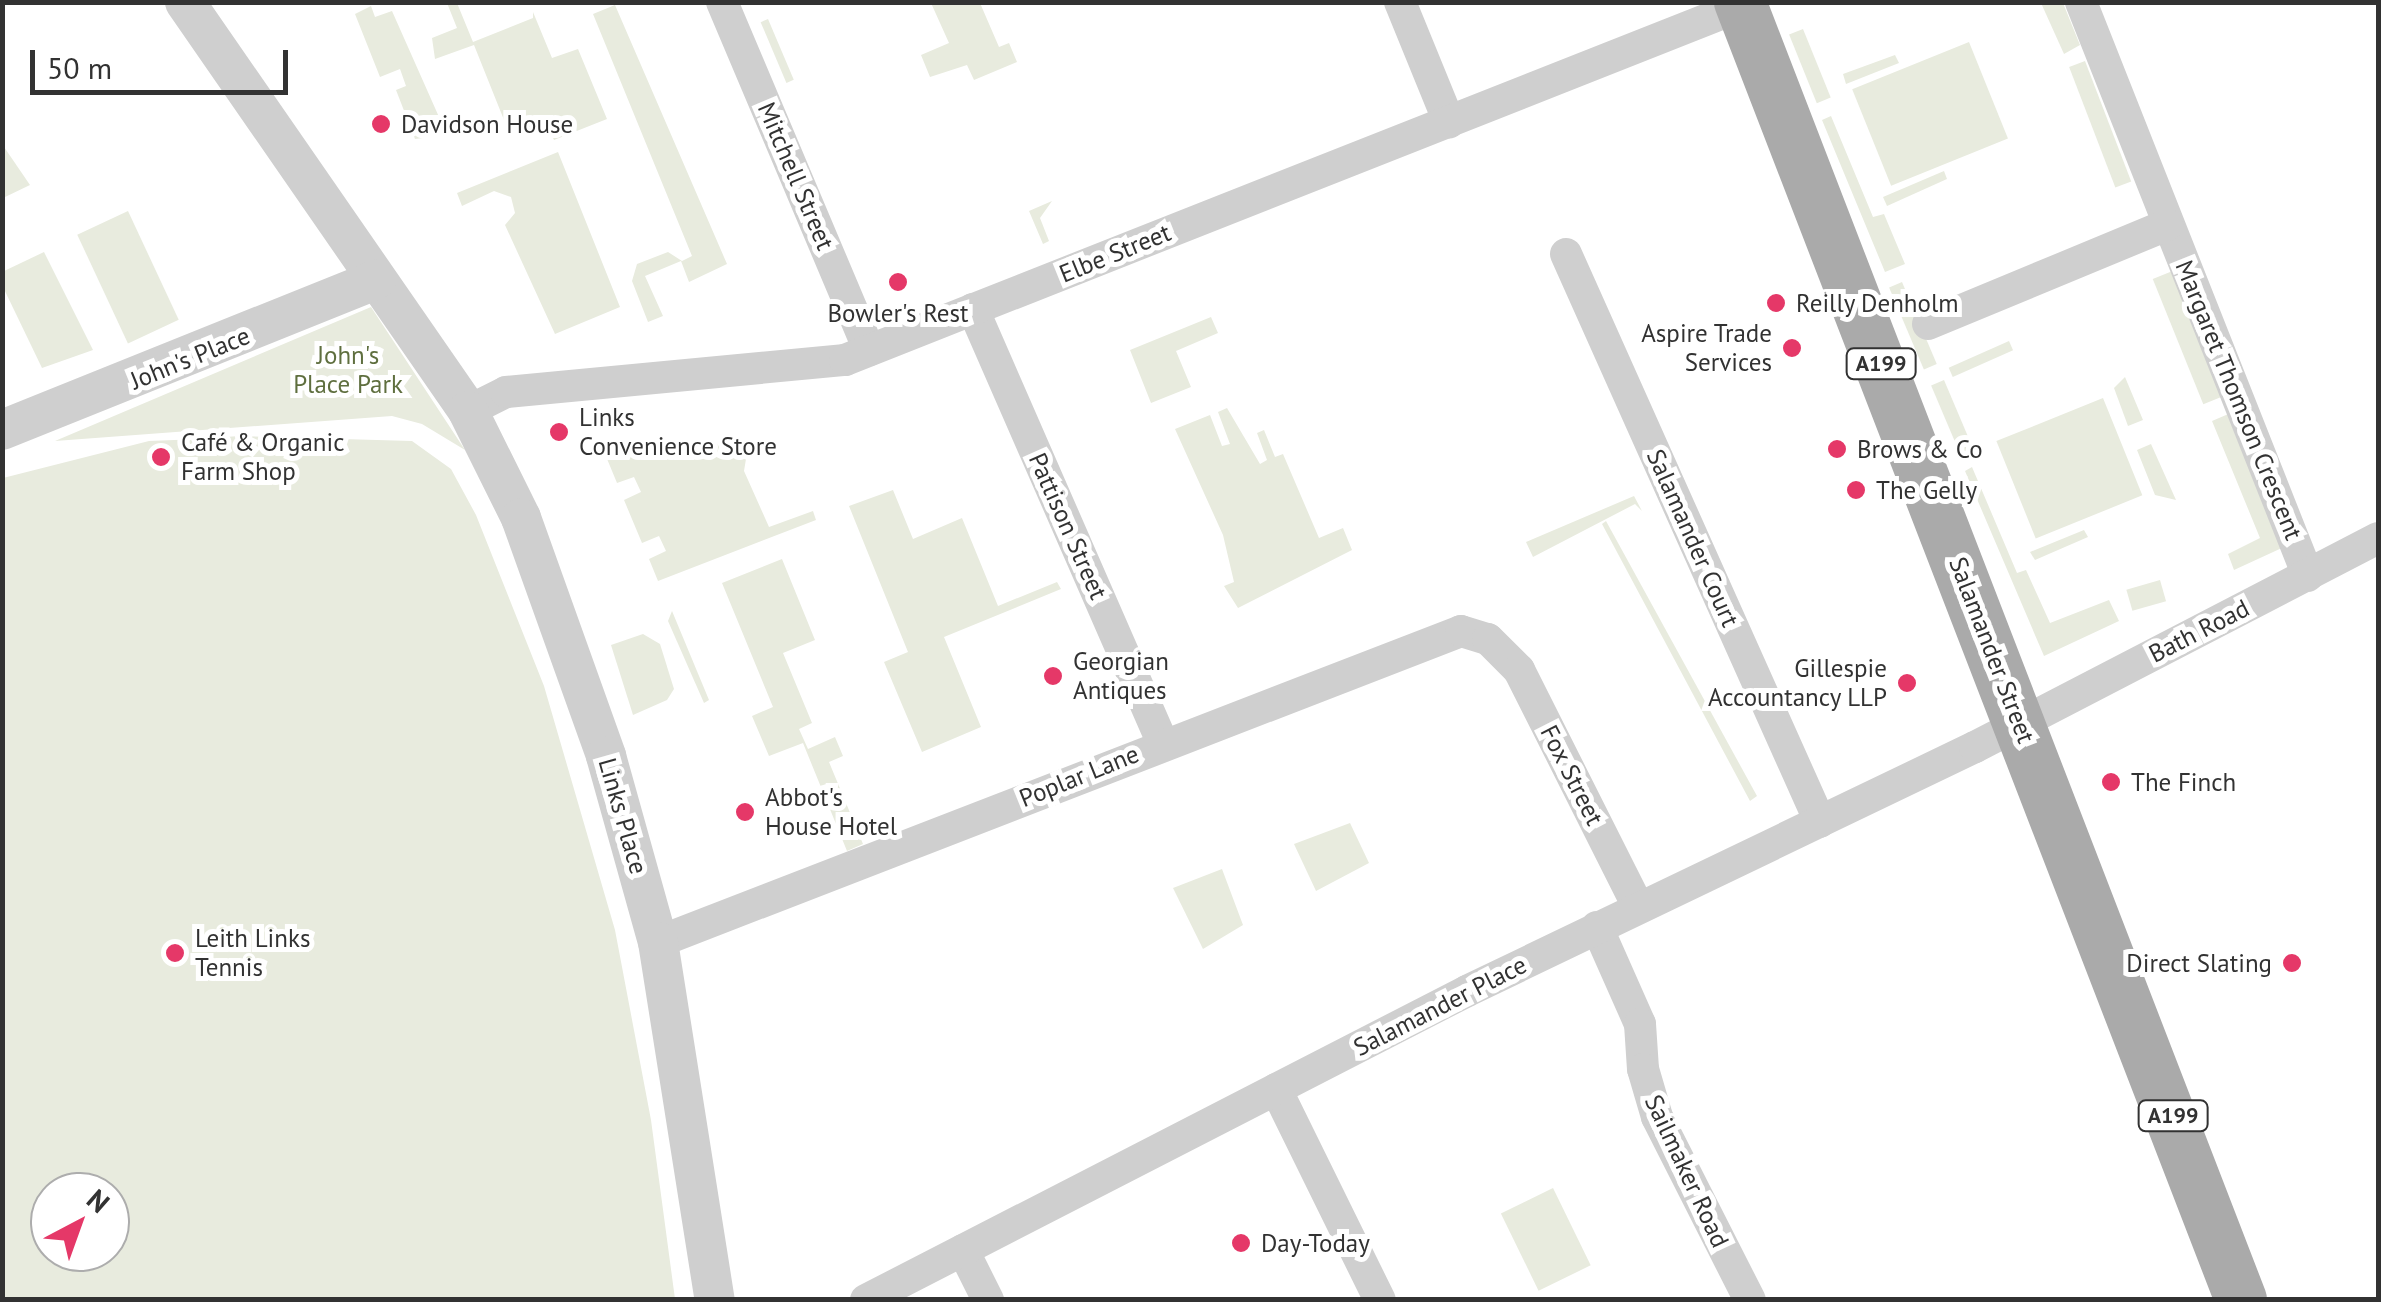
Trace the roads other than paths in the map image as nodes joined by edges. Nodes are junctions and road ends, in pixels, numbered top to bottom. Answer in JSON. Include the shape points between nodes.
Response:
{"nodes":[{"id":1,"x":185,"y":2,"type":"edge"},
{"id":2,"x":722,"y":2,"type":"edge"},
{"id":3,"x":1400,"y":2,"type":"edge"},
{"id":4,"x":2081,"y":2,"type":"edge"},
{"id":5,"x":1740,"y":4,"type":"edge"},
{"id":6,"x":1448,"y":122,"type":"junction"},
{"id":7,"x":2167,"y":225,"type":"junction"},
{"id":8,"x":1566,"y":254,"type":"dead end"},
{"id":9,"x":376,"y":280,"type":"junction"},
{"id":10,"x":973,"y":309,"type":"junction"},
{"id":11,"x":1928,"y":324,"type":"dead end"},
{"id":12,"x":869,"y":350,"type":"junction"},
{"id":13,"x":468,"y":411,"type":"junction"},
{"id":14,"x":2,"y":430,"type":"edge"},
{"id":15,"x":2378,"y":538,"type":"edge"},
{"id":16,"x":2308,"y":576,"type":"junction"},
{"id":17,"x":1500,"y":648,"type":"joint"},
{"id":18,"x":2020,"y":722,"type":"junction"},
{"id":19,"x":1163,"y":744,"type":"junction"},
{"id":20,"x":1820,"y":822,"type":"junction"},
{"id":21,"x":1638,"y":907,"type":"junction"},
{"id":22,"x":1597,"y":927,"type":"junction"},
{"id":23,"x":658,"y":942,"type":"junction"},
{"id":24,"x":1276,"y":1089,"type":"junction"},
{"id":25,"x":963,"y":1250,"type":"junction"},
{"id":26,"x":714,"y":1300,"type":"edge"},
{"id":27,"x":866,"y":1300,"type":"edge"},
{"id":28,"x":988,"y":1300,"type":"edge"},
{"id":29,"x":1380,"y":1300,"type":"edge"},
{"id":30,"x":1750,"y":1300,"type":"edge"},
{"id":31,"x":2242,"y":1300,"type":"edge"}],
"edges":[{"from":1,"to":9,"type":"street","name":"Links Place"},
{"from":2,"to":12,"type":"street","name":"Mitchell Street"},
{"from":3,"to":6,"type":"street"},
{"from":4,"to":7,"type":"street","name":"Margaret Thomson Crescent"},
{"from":5,"to":6,"type":"street","name":"Elbe Street"},
{"from":5,"to":18,"type":"main road","name":"Salamander Street","number":"A199"},
{"from":6,"to":10,"type":"street","name":"Elbe Street"},
{"from":7,"to":11,"type":"street"},
{"from":7,"to":16,"type":"street","name":"Margaret Thomson Crescent"},
{"from":8,"to":20,"type":"street","name":"Salamander Court"},
{"from":9,"to":13,"type":"street","name":"Links Place"},
{"from":9,"to":14,"type":"street","name":"John's Place"},
{"from":10,"to":12,"type":"street","name":"Elbe Street"},
{"from":10,"to":19,"type":"street","name":"Pattison Street"},
{"from":12,"to":13,"type":"street","name":"Elbe Street","via":[[829,363],[506,392]]},
{"from":13,"to":23,"type":"street","name":"Links Place","via":[[552,599],[606,756]]},
{"from":15,"to":16,"type":"street","name":"Bath Road"},
{"from":16,"to":18,"type":"street","name":"Bath Road"},
{"from":17,"to":19,"type":"street","name":"Poplar Lane","via":[[1474,633],[1446,632]]},
{"from":17,"to":21,"type":"street","name":"Fox Street","via":[[1519,670]]},
{"from":18,"to":20,"type":"street","name":"Salamander Place"},
{"from":18,"to":31,"type":"main road","name":"Salamander Street","number":"A199"},
{"from":19,"to":23,"type":"street","name":"Poplar Lane"},
{"from":20,"to":21,"type":"street","name":"Salamander Place"},
{"from":21,"to":22,"type":"street","name":"Salamander Place"},
{"from":22,"to":24,"type":"street","name":"Salamander Place"},
{"from":22,"to":30,"type":"street","name":"Sailmaker Road","via":[[1640,1024],[1643,1069],[1657,1118]]},
{"from":23,"to":26,"type":"street","name":"Links Place"},
{"from":24,"to":25,"type":"street","name":"Salamander Place"},
{"from":24,"to":29,"type":"street"},
{"from":25,"to":27,"type":"street","name":"Salamander Place"},
{"from":25,"to":28,"type":"street"}]}
